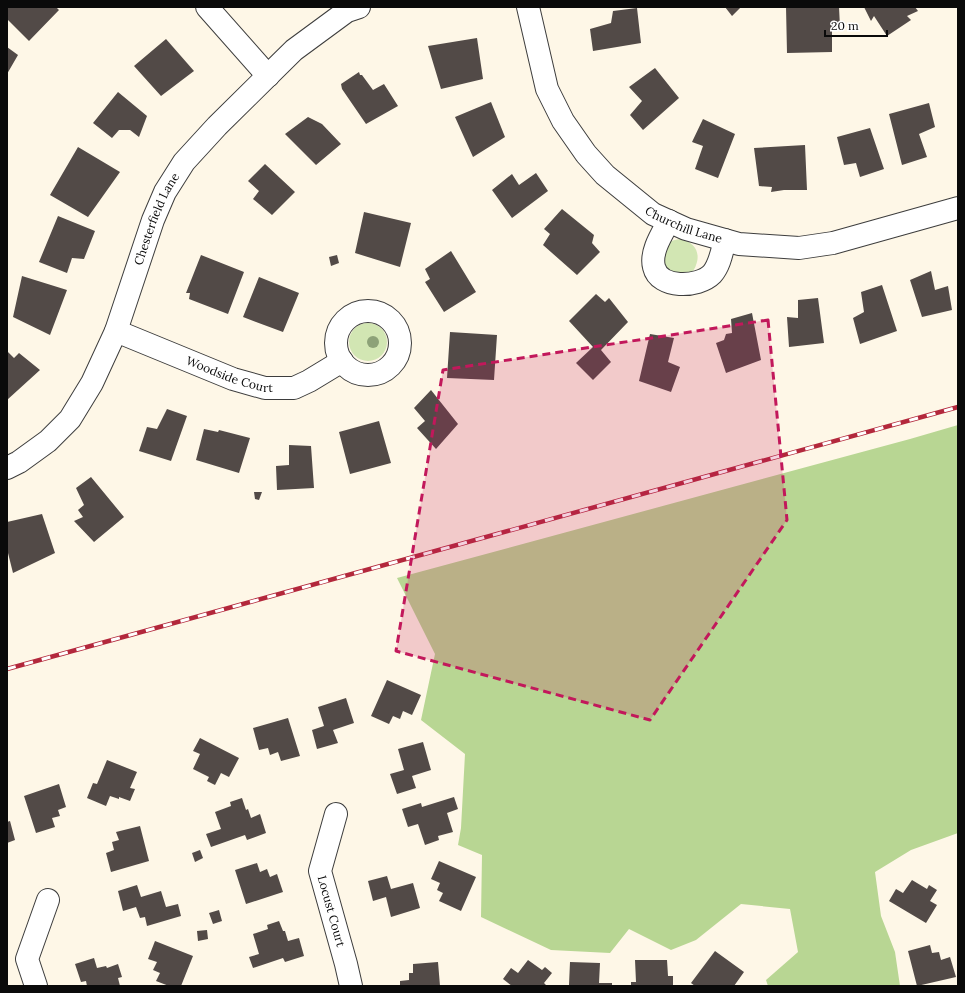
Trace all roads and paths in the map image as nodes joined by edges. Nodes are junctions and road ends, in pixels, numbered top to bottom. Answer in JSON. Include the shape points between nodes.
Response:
{"nodes":[{"id":1,"x":207,"y":7,"type":"edge"},
{"id":2,"x":359,"y":7,"type":"edge"},
{"id":3,"x":528,"y":7,"type":"edge"},
{"id":4,"x":268,"y":76,"type":"junction"},
{"id":5,"x":958,"y":208,"type":"edge"},
{"id":6,"x":669,"y":221,"type":"junction"},
{"id":7,"x":725,"y":240,"type":"junction"},
{"id":8,"x":116,"y":332,"type":"junction"},
{"id":9,"x":342,"y":361,"type":"dead end"},
{"id":10,"x":7,"y":468,"type":"edge"},
{"id":11,"x":336,"y":814,"type":"dead end"},
{"id":12,"x":48,"y":900,"type":"dead end"},
{"id":13,"x":36,"y":986,"type":"edge"},
{"id":14,"x":351,"y":986,"type":"edge"}],
"edges":[{"from":1,"to":4,"type":"street"},
{"from":2,"to":4,"type":"street","name":"Chesterfield Lane","via":[[347,12],[294,50]]},
{"from":3,"to":6,"type":"street","name":"Churchill Lane","via":[[548,89],[563,121],[586,154],[605,175],[653,214]]},
{"from":4,"to":8,"type":"street","name":"Chesterfield Lane","via":[[187,158],[165,192],[153,220]]},
{"from":5,"to":7,"type":"street","name":"Churchill Lane","via":[[833,243],[799,248],[739,244]]},
{"from":6,"to":7,"type":"street","name":"Churchill Lane","via":[[686,229]]},
{"from":6,"to":7,"type":"street","via":[[655,251],[653,262],[659,278],[668,282],[694,284],[712,274]]},
{"from":8,"to":9,"type":"street","name":"Woodside Court","via":[[233,379],[265,388],[294,388]]},
{"from":8,"to":10,"type":"street","name":"Chesterfield Lane","via":[[92,383],[70,419],[48,441],[20,462]]},
{"from":11,"to":14,"type":"street","name":"Locust Court","via":[[320,871]]},
{"from":12,"to":13,"type":"street","via":[[27,959]]}]}
